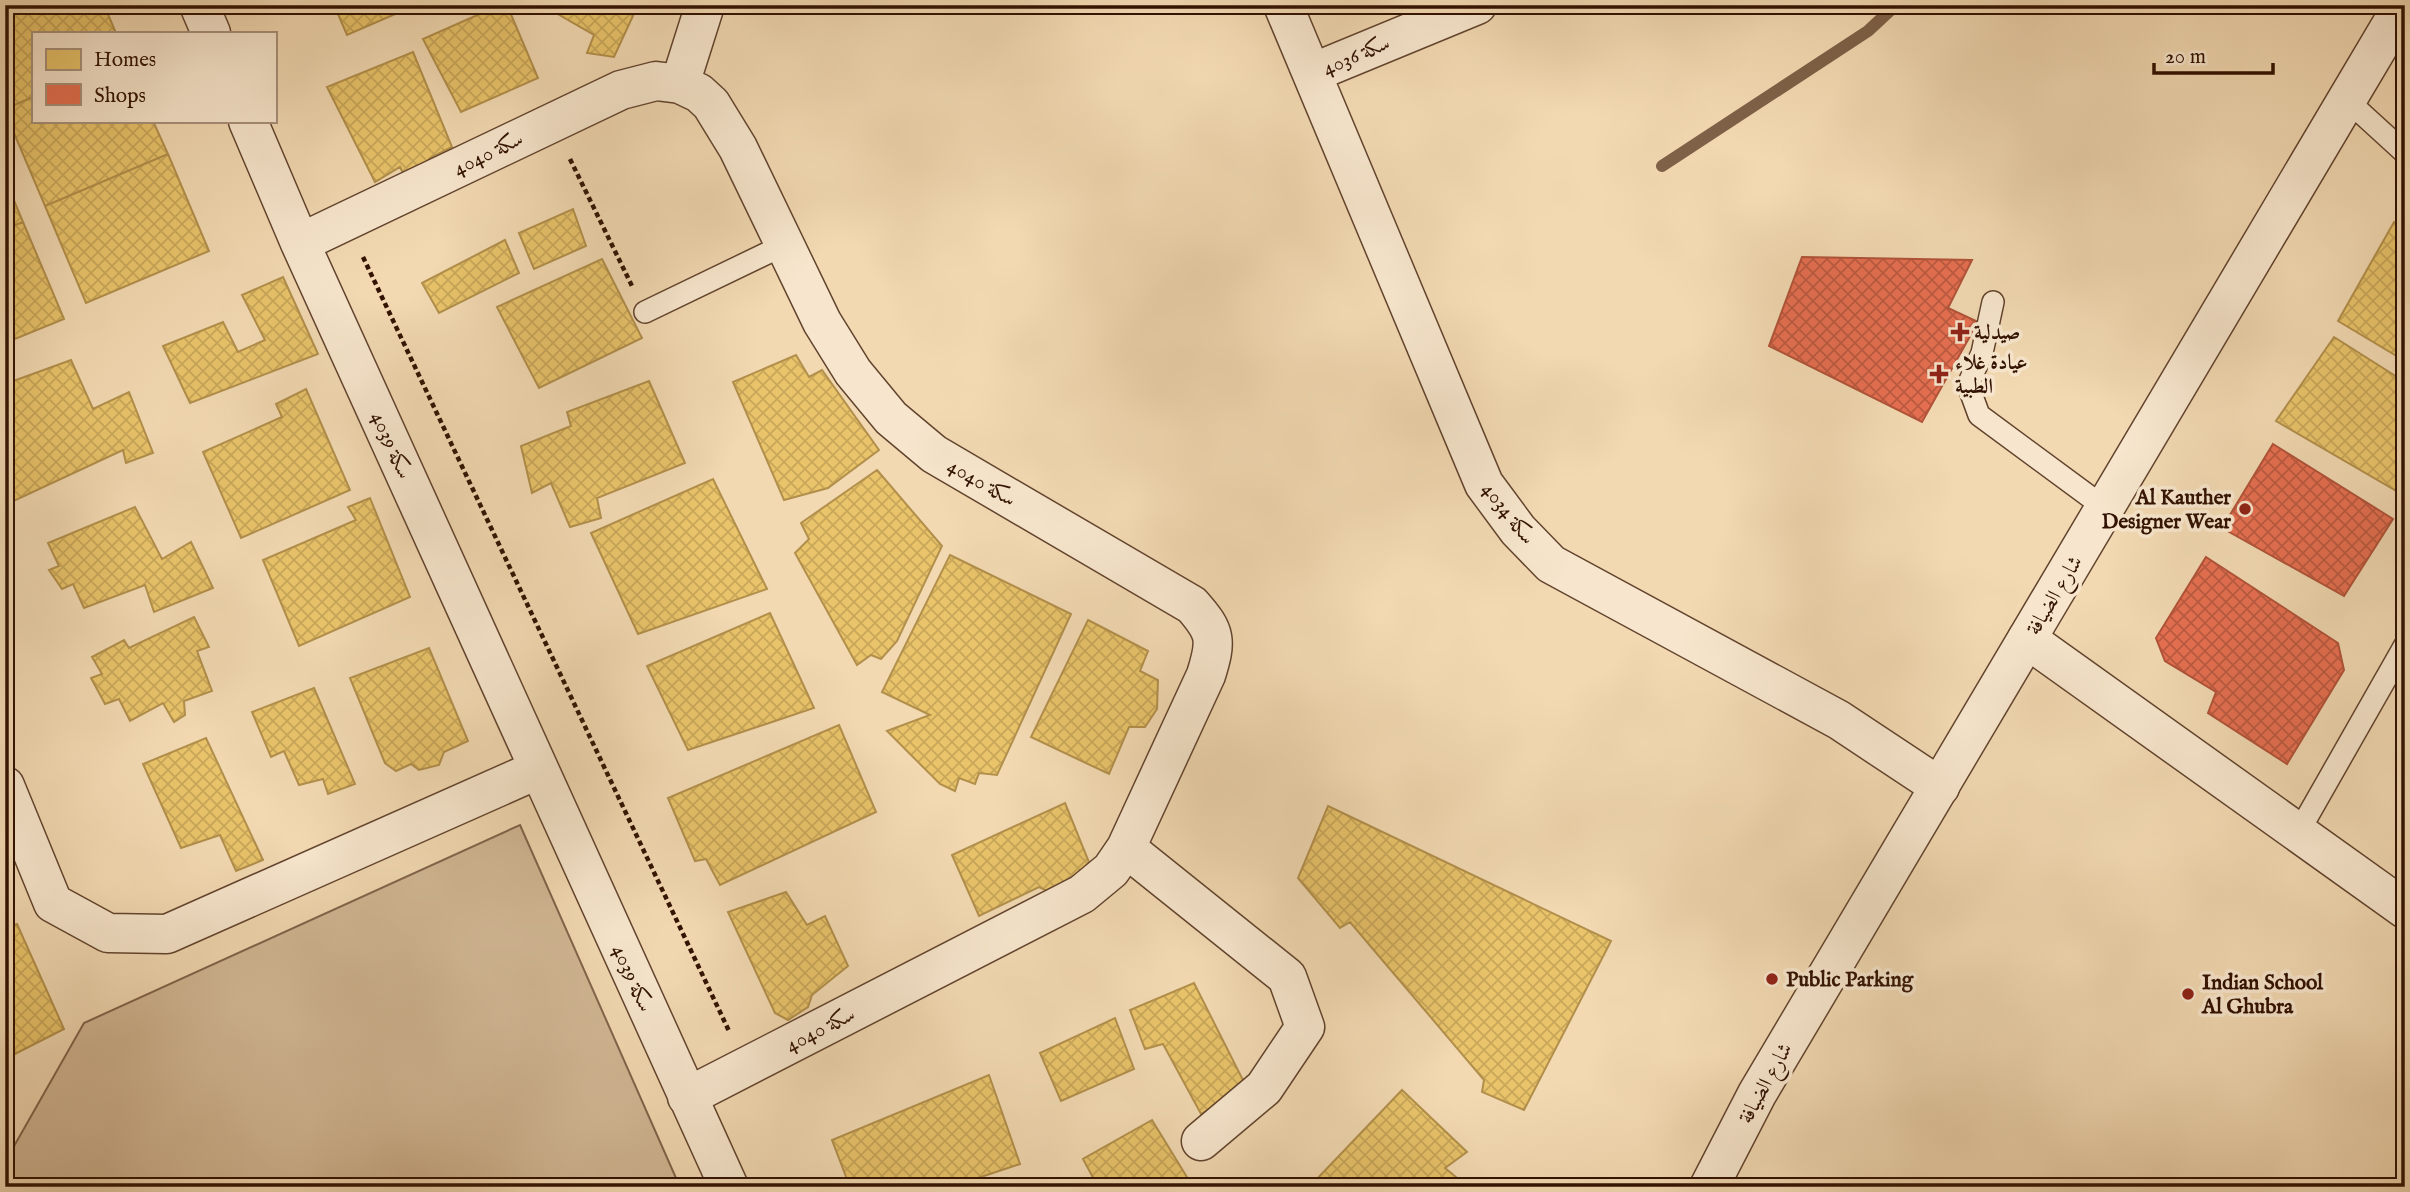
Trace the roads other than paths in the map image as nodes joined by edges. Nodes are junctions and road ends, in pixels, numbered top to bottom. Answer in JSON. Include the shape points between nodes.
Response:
{"nodes":[{"id":1,"x":199,"y":5,"type":"edge"},
{"id":2,"x":705,"y":5,"type":"edge"},
{"id":3,"x":1283,"y":5,"type":"edge"},
{"id":4,"x":1476,"y":5,"type":"edge"},
{"id":5,"x":2403,"y":5,"type":"edge"},
{"id":6,"x":211,"y":32,"type":"edge"},
{"id":7,"x":1312,"y":74,"type":"junction"},
{"id":8,"x":680,"y":84,"type":"junction"},
{"id":9,"x":2347,"y":100,"type":"junction"},
{"id":10,"x":248,"y":122,"type":"edge"},
{"id":11,"x":2405,"y":153,"type":"edge"},
{"id":12,"x":300,"y":243,"type":"junction"},
{"id":13,"x":785,"y":244,"type":"junction"},
{"id":14,"x":1993,"y":302,"type":"dead end"},
{"id":15,"x":645,"y":312,"type":"road end"},
{"id":16,"x":2105,"y":508,"type":"junction"},
{"id":17,"x":2027,"y":639,"type":"junction"},
{"id":18,"x":2405,"y":645,"type":"edge"},
{"id":19,"x":539,"y":769,"type":"junction"},
{"id":20,"x":5,"y":786,"type":"edge"},
{"id":21,"x":1940,"y":786,"type":"junction"},
{"id":22,"x":2298,"y":832,"type":"junction"},
{"id":23,"x":1126,"y":848,"type":"junction"},
{"id":24,"x":2405,"y":909,"type":"edge"},
{"id":25,"x":687,"y":1097,"type":"junction"},
{"id":26,"x":1200,"y":1141,"type":"dead end"},
{"id":27,"x":729,"y":1187,"type":"edge"},
{"id":28,"x":1709,"y":1187,"type":"edge"}],
"edges":[{"from":1,"to":6,"type":"street"},
{"from":2,"to":8,"type":"street"},
{"from":3,"to":7,"type":"street","name":"سكة 4034"},
{"from":4,"to":7,"type":"street","name":"سكة 4036"},
{"from":5,"to":9,"type":"street","name":"شارع الضيافة"},
{"from":7,"to":21,"type":"street","name":"سكة 4034","via":[[1484,484],[1518,530],[1551,564],[1839,720]]},
{"from":8,"to":12,"type":"street","name":"سكة 4040","via":[[656,81],[621,90]]},
{"from":8,"to":13,"type":"street","name":"سكة 4040","via":[[711,104]]},
{"from":9,"to":11,"type":"lane"},
{"from":9,"to":16,"type":"street","name":"شارع الضيافة"},
{"from":10,"to":12,"type":"street","name":"سكة 4039"},
{"from":12,"to":19,"type":"street","name":"سكة 4039"},
{"from":13,"to":15,"type":"lane"},
{"from":13,"to":23,"type":"street","name":"سكة 4040","via":[[822,322],[853,372],[891,418],[934,454],[1192,605],[1211,626],[1214,651],[1206,675]]},
{"from":14,"to":16,"type":"lane","via":[[1982,353],[1968,385],[1979,415]]},
{"from":16,"to":17,"type":"street","name":"شارع الضيافة"},
{"from":17,"to":21,"type":"street","name":"شارع الضيافة"},
{"from":17,"to":22,"type":"street"},
{"from":18,"to":22,"type":"lane"},
{"from":19,"to":20,"type":"street","via":[[167,934],[108,933],[53,903]]},
{"from":19,"to":25,"type":"street","name":"سكة 4039"},
{"from":21,"to":28,"type":"street","name":"شارع الضيافة","via":[[1757,1094]]},
{"from":22,"to":24,"type":"street"},
{"from":23,"to":25,"type":"street","name":"سكة 4040","via":[[1111,870],[1082,894]]},
{"from":23,"to":26,"type":"street","via":[[1287,976],[1305,1027],[1264,1088]]},
{"from":25,"to":27,"type":"street","name":"سكة 4039"}]}
